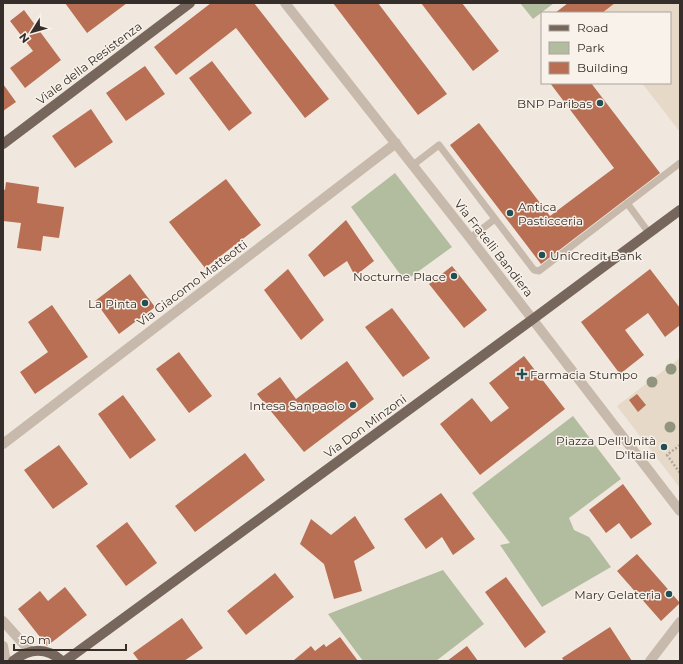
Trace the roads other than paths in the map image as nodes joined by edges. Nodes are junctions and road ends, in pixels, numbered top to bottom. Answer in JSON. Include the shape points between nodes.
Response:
{"nodes":[{"id":1,"x":190,"y":3,"type":"edge"},
{"id":2,"x":285,"y":3,"type":"edge"},
{"id":3,"x":396,"y":143,"type":"junction"},
{"id":4,"x":3,"y":144,"type":"edge"},
{"id":5,"x":680,"y":163,"type":"edge"},
{"id":6,"x":413,"y":165,"type":"junction"},
{"id":7,"x":627,"y":203,"type":"junction"},
{"id":8,"x":680,"y":210,"type":"edge"},
{"id":9,"x":495,"y":219,"type":"junction"},
{"id":10,"x":649,"y":233,"type":"junction"},
{"id":11,"x":470,"y":238,"type":"junction"},
{"id":12,"x":533,"y":319,"type":"junction"},
{"id":13,"x":3,"y":444,"type":"edge"},
{"id":14,"x":678,"y":504,"type":"edge"},
{"id":15,"x":3,"y":621,"type":"edge"},
{"id":16,"x":680,"y":622,"type":"edge"},
{"id":17,"x":3,"y":646,"type":"edge"},
{"id":18,"x":30,"y":651,"type":"junction"},
{"id":19,"x":6,"y":661,"type":"edge"},
{"id":20,"x":13,"y":661,"type":"edge"},
{"id":21,"x":63,"y":661,"type":"edge"},
{"id":22,"x":650,"y":661,"type":"edge"}],
"edges":[{"from":1,"to":4,"type":"main road","name":"Viale della Resistenza"},
{"from":2,"to":3,"type":"street","name":"Via Fratelli Bandiera"},
{"from":3,"to":6,"type":"street","name":"Via Fratelli Bandiera"},
{"from":3,"to":13,"type":"street","name":"Via Giacomo Matteotti"},
{"from":5,"to":7,"type":"lane"},
{"from":6,"to":9,"type":"lane","via":[[439,145]]},
{"from":6,"to":11,"type":"street","name":"Via Fratelli Bandiera"},
{"from":7,"to":9,"type":"lane","via":[[539,271],[534,270]]},
{"from":7,"to":10,"type":"lane"},
{"from":8,"to":10,"type":"main road","name":"Via Don Minzoni"},
{"from":9,"to":11,"type":"lane"},
{"from":10,"to":12,"type":"main road","name":"Via Don Minzoni"},
{"from":11,"to":12,"type":"street","name":"Via Fratelli Bandiera"},
{"from":12,"to":14,"type":"street","name":"Via Fratelli Bandiera"},
{"from":12,"to":21,"type":"main road","name":"Via Don Minzoni"},
{"from":15,"to":18,"type":"street"},
{"from":16,"to":22,"type":"street"},
{"from":17,"to":19,"type":"street"},
{"from":18,"to":20,"type":"main road"},
{"from":18,"to":21,"type":"main road","via":[[48,652]]}]}
